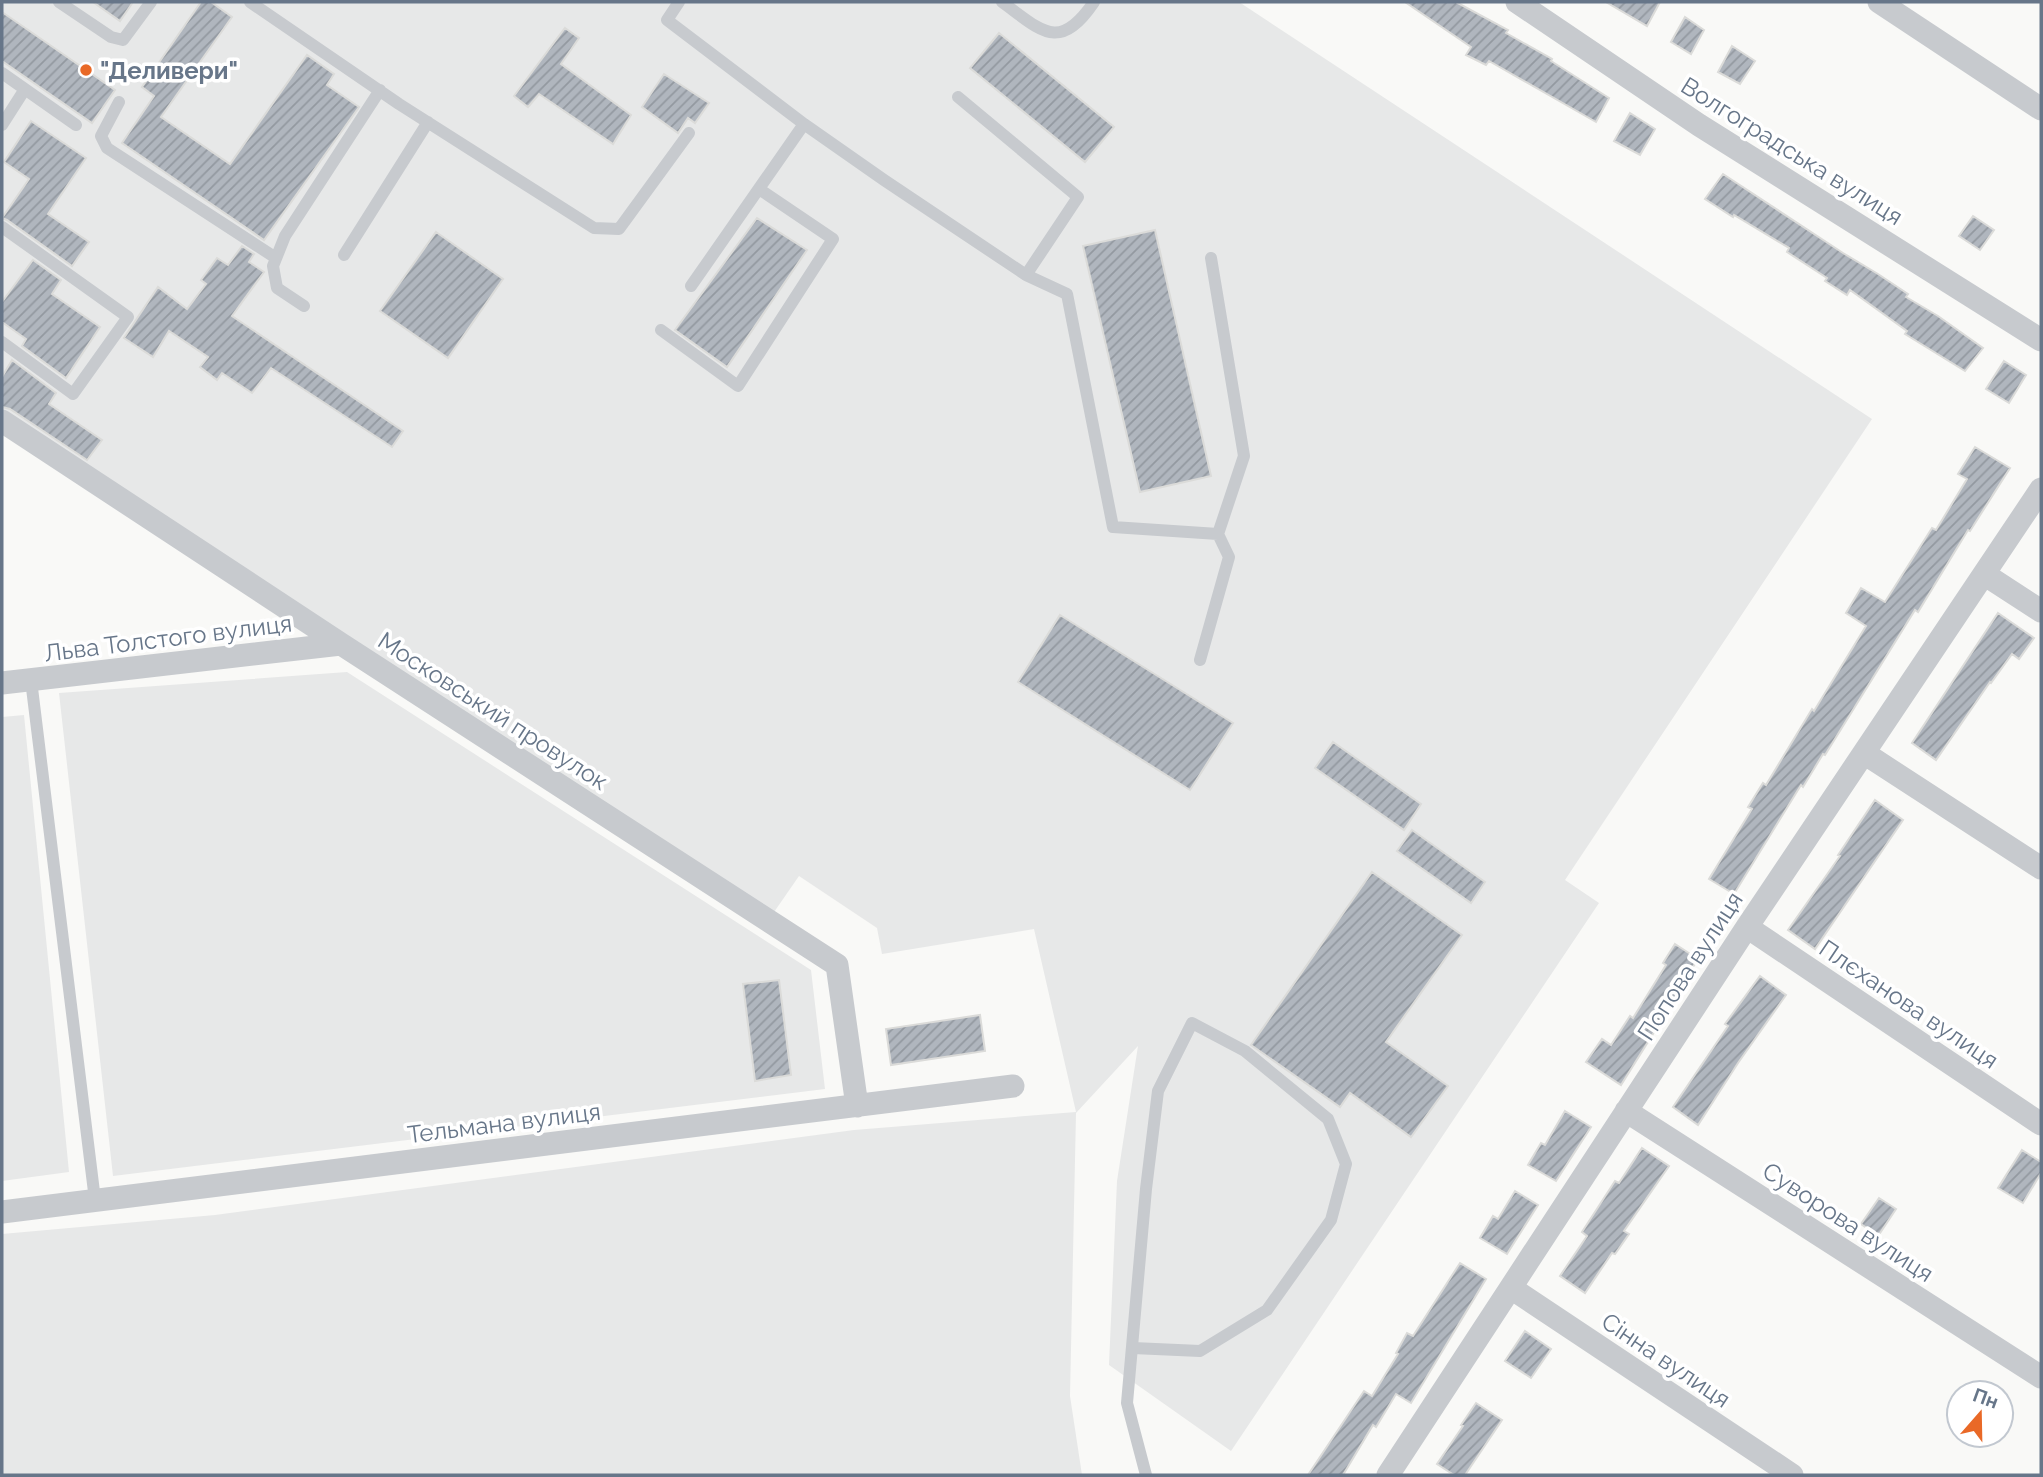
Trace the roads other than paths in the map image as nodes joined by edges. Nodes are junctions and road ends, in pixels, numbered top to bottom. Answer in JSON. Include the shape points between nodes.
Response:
{"nodes":[{"id":1,"x":60,"y":2,"type":"edge"},
{"id":2,"x":151,"y":2,"type":"edge"},
{"id":3,"x":250,"y":2,"type":"edge"},
{"id":4,"x":679,"y":2,"type":"edge"},
{"id":5,"x":1002,"y":2,"type":"edge"},
{"id":6,"x":1094,"y":2,"type":"edge"},
{"id":7,"x":1517,"y":2,"type":"edge"},
{"id":8,"x":1878,"y":2,"type":"edge"},
{"id":9,"x":2,"y":73,"type":"edge"},
{"id":10,"x":25,"y":89,"type":"junction"},
{"id":11,"x":380,"y":90,"type":"junction"},
{"id":12,"x":958,"y":97,"type":"dead end"},
{"id":13,"x":119,"y":102,"type":"dead end"},
{"id":14,"x":2041,"y":109,"type":"edge"},
{"id":15,"x":428,"y":122,"type":"junction"},
{"id":16,"x":804,"y":124,"type":"junction"},
{"id":17,"x":2,"y":125,"type":"edge"},
{"id":18,"x":76,"y":125,"type":"dead end"},
{"id":19,"x":690,"y":133,"type":"dead end"},
{"id":20,"x":759,"y":189,"type":"junction"},
{"id":21,"x":2,"y":227,"type":"edge"},
{"id":22,"x":344,"y":255,"type":"dead end"},
{"id":23,"x":276,"y":258,"type":"junction"},
{"id":24,"x":1212,"y":258,"type":"dead end"},
{"id":25,"x":1026,"y":275,"type":"junction"},
{"id":26,"x":691,"y":286,"type":"dead end"},
{"id":27,"x":304,"y":306,"type":"dead end"},
{"id":28,"x":661,"y":330,"type":"dead end"},
{"id":29,"x":2041,"y":340,"type":"edge"},
{"id":30,"x":2,"y":342,"type":"edge"},
{"id":31,"x":2,"y":421,"type":"edge"},
{"id":32,"x":2041,"y":489,"type":"edge"},
{"id":33,"x":1219,"y":534,"type":"junction"},
{"id":34,"x":1984,"y":575,"type":"junction"},
{"id":35,"x":2041,"y":611,"type":"edge"},
{"id":36,"x":341,"y":644,"type":"junction"},
{"id":37,"x":1200,"y":660,"type":"dead end"},
{"id":38,"x":31,"y":680,"type":"junction"},
{"id":39,"x":2,"y":683,"type":"edge"},
{"id":40,"x":1864,"y":753,"type":"junction"},
{"id":41,"x":2041,"y":868,"type":"edge"},
{"id":42,"x":1747,"y":928,"type":"junction"},
{"id":43,"x":1013,"y":1086,"type":"dead end"},
{"id":44,"x":857,"y":1105,"type":"junction"},
{"id":45,"x":1626,"y":1111,"type":"junction"},
{"id":46,"x":2041,"y":1124,"type":"edge"},
{"id":47,"x":95,"y":1200,"type":"junction"},
{"id":48,"x":2,"y":1212,"type":"edge"},
{"id":49,"x":1511,"y":1289,"type":"junction"},
{"id":50,"x":1133,"y":1348,"type":"junction"},
{"id":51,"x":2041,"y":1377,"type":"edge"},
{"id":52,"x":1394,"y":1473,"type":"edge"},
{"id":53,"x":1146,"y":1475,"type":"edge"},
{"id":54,"x":1792,"y":1475,"type":"edge"}],
"edges":[{"from":1,"to":2,"type":"lane","via":[[111,37],[123,40]]},
{"from":3,"to":11,"type":"lane"},
{"from":4,"to":16,"type":"lane","via":[[667,20]]},
{"from":5,"to":6,"type":"lane","via":[[1042,32],[1064,32],[1082,19]]},
{"from":7,"to":29,"type":"street","name":"Волгоградська вулиця","via":[[1699,125]]},
{"from":8,"to":14,"type":"street"},
{"from":9,"to":10,"type":"lane"},
{"from":10,"to":17,"type":"lane"},
{"from":10,"to":18,"type":"lane"},
{"from":11,"to":15,"type":"lane"},
{"from":11,"to":23,"type":"lane","via":[[285,236]]},
{"from":12,"to":25,"type":"lane","via":[[1078,197]]},
{"from":13,"to":23,"type":"lane","via":[[101,136],[107,148]]},
{"from":15,"to":19,"type":"lane","via":[[594,228],[619,229]]},
{"from":15,"to":22,"type":"lane"},
{"from":16,"to":20,"type":"lane"},
{"from":16,"to":25,"type":"lane"},
{"from":20,"to":26,"type":"lane"},
{"from":20,"to":28,"type":"lane","via":[[833,239],[738,387]]},
{"from":21,"to":30,"type":"lane","via":[[128,317],[74,394]]},
{"from":23,"to":27,"type":"lane","via":[[277,288]]},
{"from":24,"to":33,"type":"lane","via":[[1244,456]]},
{"from":25,"to":33,"type":"lane","via":[[1067,294],[1113,527]]},
{"from":31,"to":36,"type":"street","name":"Московський провулок"},
{"from":32,"to":34,"type":"street","name":"Попова вулиця"},
{"from":33,"to":37,"type":"lane","via":[[1229,557]]},
{"from":34,"to":35,"type":"street"},
{"from":34,"to":40,"type":"street","name":"Попова вулиця"},
{"from":36,"to":38,"type":"street","name":"Льва Толстого вулиця"},
{"from":36,"to":44,"type":"street","name":"Московський провулок","via":[[838,965]]},
{"from":38,"to":39,"type":"street","name":"Льва Толстого вулиця"},
{"from":38,"to":47,"type":"lane"},
{"from":40,"to":41,"type":"street"},
{"from":40,"to":42,"type":"street","name":"Попова вулиця"},
{"from":42,"to":45,"type":"street","name":"Попова вулиця"},
{"from":42,"to":46,"type":"street","name":"Плєханова вулиця"},
{"from":43,"to":44,"type":"street","name":"Тельмана вулиця"},
{"from":44,"to":47,"type":"street","name":"Тельмана вулиця"},
{"from":45,"to":49,"type":"street","name":"Попова вулиця"},
{"from":45,"to":51,"type":"street","name":"Суворова вулиця"},
{"from":47,"to":48,"type":"street","name":"Тельмана вулиця"},
{"from":49,"to":52,"type":"street","name":"Попова вулиця"},
{"from":49,"to":54,"type":"street","name":"Сінна вулиця"},
{"from":50,"to":50,"type":"lane","via":[[1158,1091],[1192,1023],[1245,1051],[1328,1119],[1346,1164],[1331,1220],[1267,1310],[1200,1352]]},
{"from":50,"to":53,"type":"lane","via":[[1128,1403]]}]}
